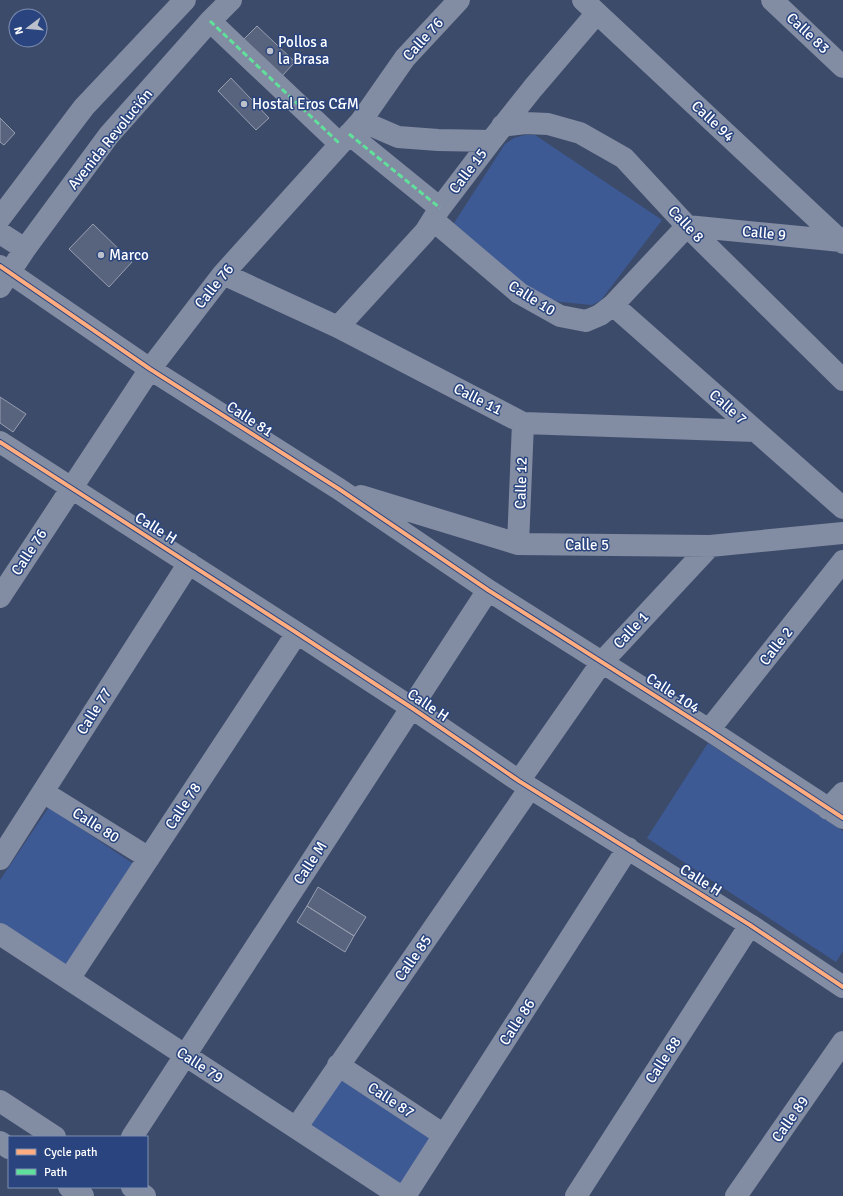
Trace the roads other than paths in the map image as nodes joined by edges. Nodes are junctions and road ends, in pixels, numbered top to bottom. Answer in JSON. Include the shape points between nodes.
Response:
{"nodes":[{"id":1,"x":231,"y":0,"type":"edge"},
{"id":2,"x":459,"y":0,"type":"edge"},
{"id":3,"x":772,"y":0,"type":"edge"},
{"id":4,"x":181,"y":2,"type":"edge"},
{"id":5,"x":590,"y":7,"type":"edge"},
{"id":6,"x":210,"y":21,"type":"junction"},
{"id":7,"x":843,"y":67,"type":"edge"},
{"id":8,"x":350,"y":133,"type":"junction"},
{"id":9,"x":496,"y":133,"type":"junction"},
{"id":10,"x":436,"y":214,"type":"junction"},
{"id":11,"x":0,"y":218,"type":"edge"},
{"id":12,"x":686,"y":226,"type":"junction"},
{"id":13,"x":0,"y":233,"type":"edge"},
{"id":14,"x":842,"y":240,"type":"edge"},
{"id":15,"x":24,"y":249,"type":"junction"},
{"id":16,"x":223,"y":274,"type":"junction"},
{"id":17,"x":3,"y":275,"type":"edge"},
{"id":18,"x":612,"y":305,"type":"junction"},
{"id":19,"x":338,"y":327,"type":"junction"},
{"id":20,"x":150,"y":369,"type":"junction"},
{"id":21,"x":843,"y":380,"type":"edge"},
{"id":22,"x":523,"y":423,"type":"junction"},
{"id":23,"x":755,"y":431,"type":"junction"},
{"id":24,"x":0,"y":442,"type":"edge"},
{"id":25,"x":71,"y":489,"type":"junction"},
{"id":26,"x":339,"y":490,"type":"junction"},
{"id":27,"x":843,"y":508,"type":"edge"},
{"id":28,"x":843,"y":532,"type":"edge"},
{"id":29,"x":518,"y":544,"type":"junction"},
{"id":30,"x":710,"y":546,"type":"junction"},
{"id":31,"x":843,"y":561,"type":"edge"},
{"id":32,"x":189,"y":563,"type":"junction"},
{"id":33,"x":488,"y":590,"type":"junction"},
{"id":34,"x":0,"y":597,"type":"edge"},
{"id":35,"x":297,"y":633,"type":"junction"},
{"id":36,"x":602,"y":662,"type":"junction"},
{"id":37,"x":412,"y":708,"type":"junction"},
{"id":38,"x":709,"y":730,"type":"junction"},
{"id":39,"x":525,"y":784,"type":"junction"},
{"id":40,"x":43,"y":792,"type":"junction"},
{"id":41,"x":843,"y":792,"type":"edge"},
{"id":42,"x":836,"y":813,"type":"edge"},
{"id":43,"x":628,"y":848,"type":"junction"},
{"id":44,"x":149,"y":858,"type":"junction"},
{"id":45,"x":0,"y":859,"type":"edge"},
{"id":46,"x":750,"y":925,"type":"junction"},
{"id":47,"x":0,"y":934,"type":"edge"},
{"id":48,"x":69,"y":979,"type":"junction"},
{"id":49,"x":843,"y":987,"type":"edge"},
{"id":50,"x":843,"y":1042,"type":"edge"},
{"id":51,"x":185,"y":1056,"type":"junction"},
{"id":52,"x":338,"y":1065,"type":"junction"},
{"id":53,"x":0,"y":1102,"type":"edge"},
{"id":54,"x":296,"y":1128,"type":"junction"},
{"id":55,"x":444,"y":1134,"type":"junction"},
{"id":56,"x":53,"y":1136,"type":"edge"},
{"id":57,"x":133,"y":1136,"type":"edge"},
{"id":58,"x":71,"y":1188,"type":"edge"},
{"id":59,"x":133,"y":1188,"type":"edge"},
{"id":60,"x":83,"y":1196,"type":"edge"},
{"id":61,"x":145,"y":1196,"type":"edge"},
{"id":62,"x":400,"y":1196,"type":"edge"},
{"id":63,"x":405,"y":1196,"type":"edge"},
{"id":64,"x":576,"y":1196,"type":"edge"},
{"id":65,"x":736,"y":1196,"type":"edge"}],
"edges":[{"from":1,"to":6,"type":"street","name":"Avenida Revolución"},
{"from":2,"to":8,"type":"street","name":"Calle 76","via":[[406,58]]},
{"from":3,"to":7,"type":"street","name":"Calle 83"},
{"from":4,"to":11,"type":"street","via":[[84,107]]},
{"from":5,"to":9,"type":"street","name":"Calle 15","via":[[533,88]]},
{"from":5,"to":14,"type":"street","name":"Calle 94"},
{"from":6,"to":8,"type":"street","name":"Calle 10"},
{"from":6,"to":15,"type":"street","name":"Avenida Revolución","via":[[109,135]]},
{"from":8,"to":9,"type":"street","name":"Calle 8","via":[[438,140]]},
{"from":8,"to":10,"type":"street","name":"Calle 10"},
{"from":8,"to":16,"type":"street","name":"Calle 76"},
{"from":9,"to":10,"type":"street","name":"Calle 15"},
{"from":9,"to":12,"type":"street","name":"Calle 8","via":[[525,123],[548,124],[580,132],[624,158]]},
{"from":10,"to":18,"type":"street","name":"Calle 10","via":[[519,293],[560,316],[586,321],[600,316]]},
{"from":10,"to":19,"type":"street","name":"Calle 15","via":[[425,232]]},
{"from":12,"to":14,"type":"street","name":"Calle 9"},
{"from":12,"to":18,"type":"street","name":"Calle 10"},
{"from":12,"to":21,"type":"street","name":"Calle 8"},
{"from":13,"to":15,"type":"street"},
{"from":15,"to":17,"type":"street","name":"Avenida Revolución"},
{"from":16,"to":19,"type":"street","name":"Calle 11"},
{"from":16,"to":20,"type":"street","name":"Calle 76"},
{"from":17,"to":20,"type":"street","name":"Calle 81"},
{"from":18,"to":23,"type":"street","name":"Calle 7"},
{"from":19,"to":22,"type":"street","name":"Calle 11"},
{"from":20,"to":25,"type":"street","name":"Calle 76"},
{"from":20,"to":26,"type":"street","name":"Calle 81"},
{"from":22,"to":23,"type":"street","name":"Calle 11"},
{"from":22,"to":29,"type":"street","name":"Calle 12"},
{"from":23,"to":27,"type":"street","name":"Calle 7"},
{"from":24,"to":25,"type":"street","name":"Calle H"},
{"from":25,"to":32,"type":"street","name":"Calle H"},
{"from":25,"to":34,"type":"street","name":"Calle 76"},
{"from":26,"to":29,"type":"street","name":"Calle 5"},
{"from":26,"to":33,"type":"street","name":"Calle 81"},
{"from":28,"to":30,"type":"street","name":"Calle 5"},
{"from":29,"to":30,"type":"street","name":"Calle 5"},
{"from":30,"to":36,"type":"street","name":"Calle 1"},
{"from":31,"to":38,"type":"street","name":"Calle 2"},
{"from":32,"to":35,"type":"street","name":"Calle H"},
{"from":32,"to":40,"type":"street","name":"Calle 77"},
{"from":33,"to":36,"type":"street","name":"Calle 104"},
{"from":33,"to":37,"type":"street","name":"Calle M"},
{"from":35,"to":37,"type":"street","name":"Calle H"},
{"from":35,"to":44,"type":"street","name":"Calle 78"},
{"from":36,"to":38,"type":"street","name":"Calle 104"},
{"from":36,"to":39,"type":"street","name":"Calle 1"},
{"from":37,"to":39,"type":"street","name":"Calle H"},
{"from":37,"to":51,"type":"street","name":"Calle M"},
{"from":38,"to":42,"type":"street","name":"Calle 104"},
{"from":39,"to":43,"type":"street","name":"Calle H"},
{"from":39,"to":52,"type":"street","name":"Calle 85"},
{"from":40,"to":44,"type":"street","name":"Calle 80"},
{"from":40,"to":45,"type":"street","name":"Calle 77"},
{"from":41,"to":42,"type":"street"},
{"from":43,"to":46,"type":"street","name":"Calle H"},
{"from":43,"to":55,"type":"street","name":"Calle 86"},
{"from":44,"to":48,"type":"street","name":"Calle 78"},
{"from":46,"to":49,"type":"street","name":"Calle H"},
{"from":46,"to":64,"type":"street","name":"Calle 88"},
{"from":47,"to":48,"type":"street","name":"Calle 79"},
{"from":48,"to":51,"type":"street","name":"Calle 79"},
{"from":50,"to":65,"type":"street","name":"Calle 89"},
{"from":51,"to":54,"type":"street","name":"Calle 79"},
{"from":51,"to":57,"type":"street","name":"Calle M"},
{"from":52,"to":54,"type":"street","name":"Calle 85"},
{"from":52,"to":55,"type":"street","name":"Calle 87"},
{"from":53,"to":56,"type":"street"},
{"from":54,"to":62,"type":"street","name":"Calle 79"},
{"from":55,"to":63,"type":"street","name":"Calle 86"},
{"from":58,"to":60,"type":"street"},
{"from":59,"to":61,"type":"street"}]}
